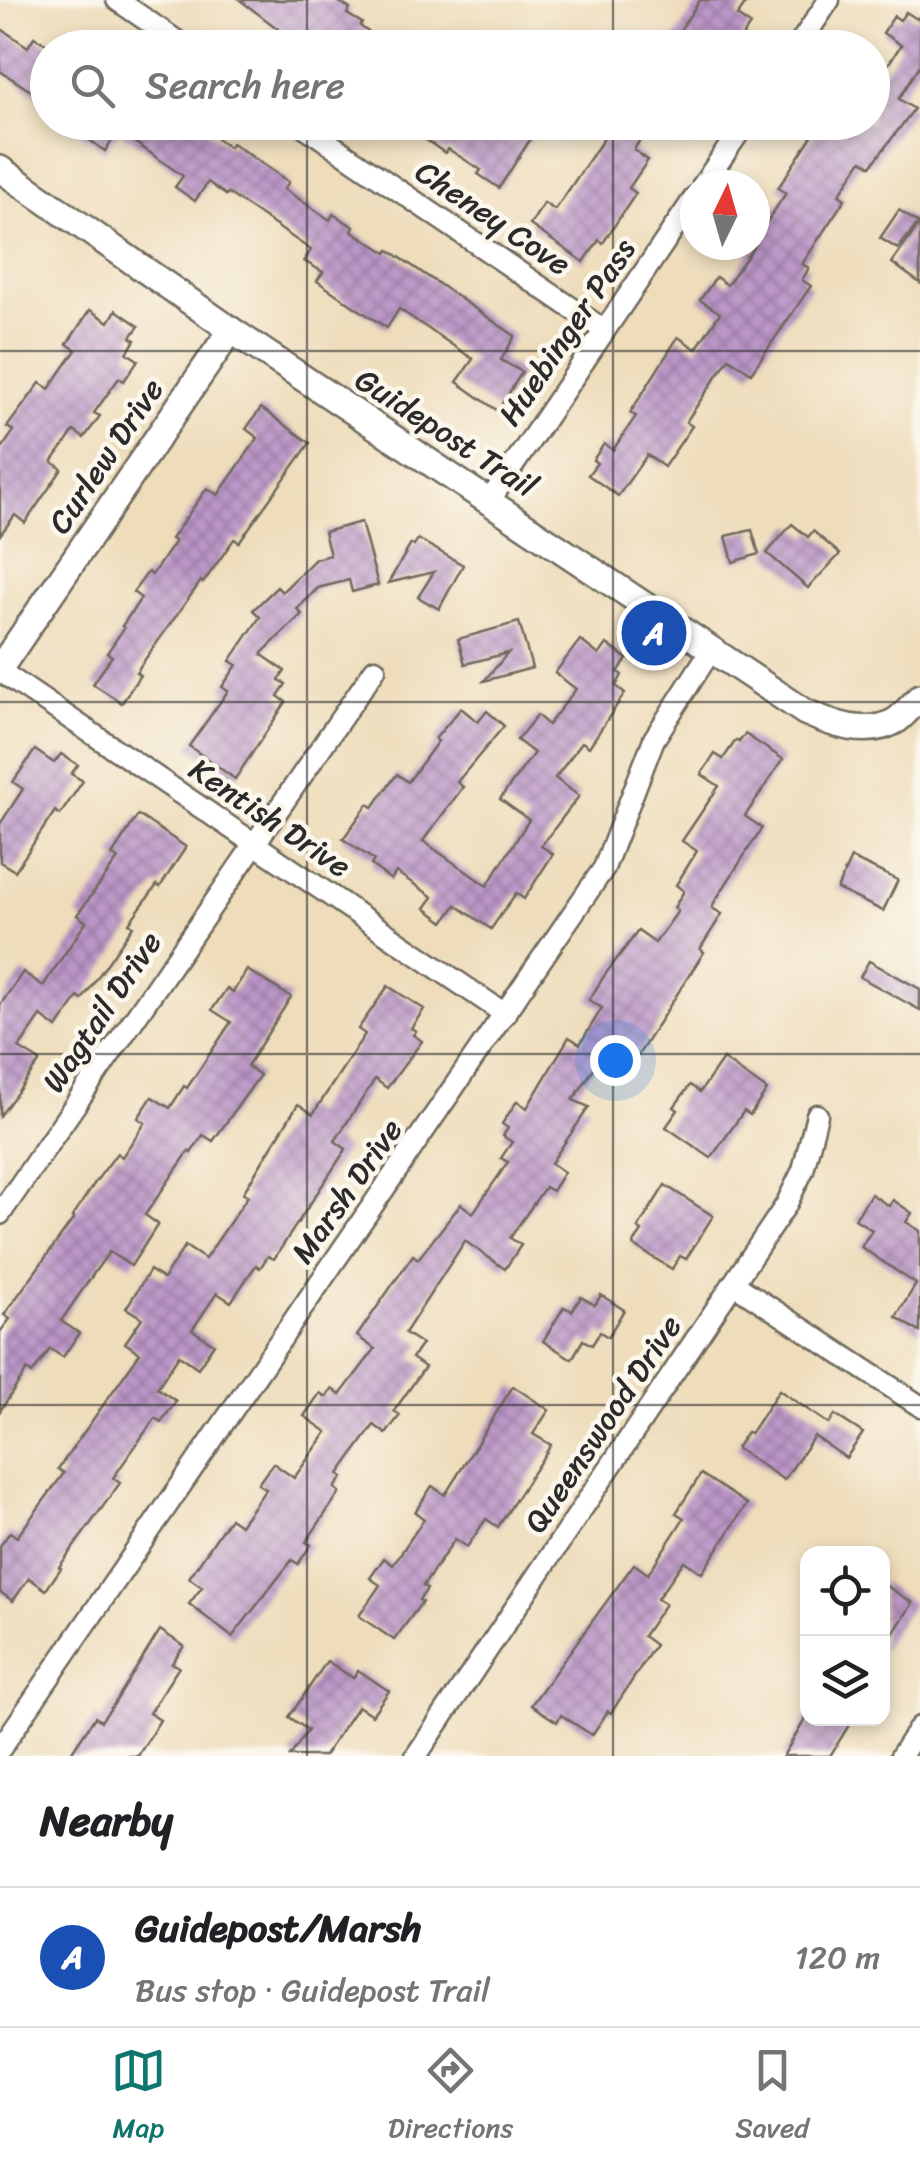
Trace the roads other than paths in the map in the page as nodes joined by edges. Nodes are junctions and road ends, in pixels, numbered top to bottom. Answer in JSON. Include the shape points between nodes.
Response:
{"nodes":[{"id":1,"x":117,"y":0,"type":"edge"},
{"id":2,"x":829,"y":0,"type":"edge"},
{"id":3,"x":161,"y":30,"type":"edge"},
{"id":4,"x":809,"y":30,"type":"edge"},
{"id":5,"x":324,"y":140,"type":"edge"},
{"id":6,"x":734,"y":140,"type":"edge"},
{"id":7,"x":0,"y":170,"type":"edge"},
{"id":8,"x":713,"y":170,"type":"edge"},
{"id":9,"x":680,"y":219,"type":"edge"},
{"id":10,"x":231,"y":330,"type":"junction"},
{"id":11,"x":604,"y":330,"type":"junction"},
{"id":12,"x":490,"y":500,"type":"junction"},
{"id":13,"x":712,"y":650,"type":"junction"},
{"id":14,"x":375,"y":669,"type":"dead end"},
{"id":15,"x":0,"y":670,"type":"edge"},
{"id":16,"x":920,"y":697,"type":"edge"},
{"id":17,"x":254,"y":844,"type":"junction"},
{"id":18,"x":505,"y":1014,"type":"junction"},
{"id":19,"x":818,"y":1115,"type":"dead end"},
{"id":20,"x":0,"y":1214,"type":"edge"},
{"id":21,"x":734,"y":1284,"type":"junction"},
{"id":22,"x":920,"y":1406,"type":"edge"},
{"id":23,"x":920,"y":1728,"type":"edge"},
{"id":24,"x":0,"y":1749,"type":"edge"},
{"id":25,"x":416,"y":1756,"type":"edge"},
{"id":26,"x":901,"y":1756,"type":"edge"}],
"edges":[{"from":1,"to":3,"type":"street"},
{"from":2,"to":4,"type":"street"},
{"from":5,"to":11,"type":"street","name":"Cheney Cove"},
{"from":6,"to":8,"type":"street"},
{"from":7,"to":10,"type":"street","name":"Guidepost Trail"},
{"from":9,"to":11,"type":"street","name":"Huebinger Pass"},
{"from":10,"to":12,"type":"street","name":"Guidepost Trail"},
{"from":10,"to":15,"type":"street","name":"Curlew Drive"},
{"from":11,"to":12,"type":"street","name":"Huebinger Pass"},
{"from":12,"to":13,"type":"street","name":"Guidepost Trail"},
{"from":13,"to":16,"type":"street","name":"Guidepost Trail","via":[[839,728],[896,721]]},
{"from":13,"to":18,"type":"street","name":"Marsh Drive","via":[[654,739],[604,868]]},
{"from":14,"to":17,"type":"street","name":"Wagtail Drive"},
{"from":15,"to":17,"type":"street","name":"Kentish Drive"},
{"from":17,"to":18,"type":"street","name":"Kentish Drive"},
{"from":17,"to":20,"type":"street","name":"Wagtail Drive"},
{"from":18,"to":24,"type":"street","name":"Marsh Drive"},
{"from":19,"to":21,"type":"street","name":"Queenswood Drive","via":[[786,1205]]},
{"from":21,"to":22,"type":"street"},
{"from":21,"to":25,"type":"street","name":"Queenswood Drive"},
{"from":23,"to":26,"type":"street"}]}
